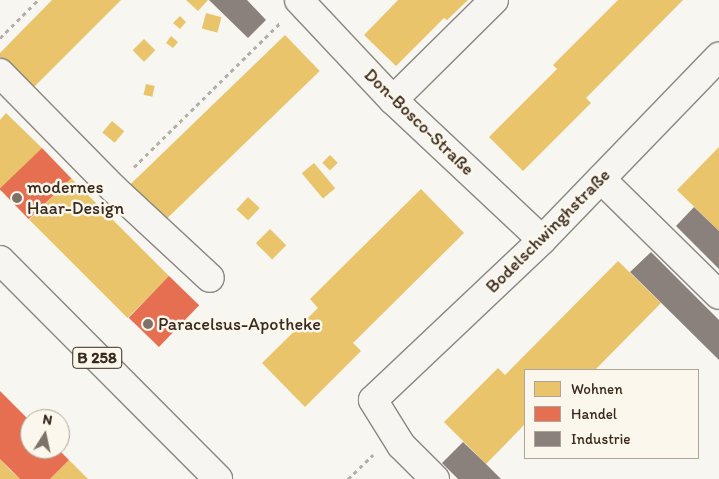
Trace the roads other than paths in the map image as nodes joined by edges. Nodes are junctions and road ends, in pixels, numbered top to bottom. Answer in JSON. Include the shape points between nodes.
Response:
{"nodes":[{"id":1,"x":494,"y":0,"type":"edge"},
{"id":2,"x":300,"y":1,"type":"edge"},
{"id":3,"x":719,"y":57,"type":"edge"},
{"id":4,"x":0,"y":73,"type":"edge"},
{"id":5,"x":393,"y":100,"type":"junction"},
{"id":6,"x":601,"y":179,"type":"junction"},
{"id":7,"x":542,"y":240,"type":"junction"},
{"id":8,"x":0,"y":260,"type":"edge"},
{"id":9,"x":210,"y":278,"type":"dead end"},
{"id":10,"x":719,"y":295,"type":"edge"},
{"id":11,"x":218,"y":479,"type":"edge"},
{"id":12,"x":434,"y":479,"type":"edge"}],
"edges":[{"from":1,"to":5,"type":"street"},
{"from":2,"to":5,"type":"street","name":"Don-Bosco-Straße"},
{"from":3,"to":6,"type":"street","name":"Bodelschwinghstraße"},
{"from":4,"to":9,"type":"street","via":[[113,188]]},
{"from":5,"to":7,"type":"street","name":"Don-Bosco-Straße"},
{"from":6,"to":7,"type":"street","name":"Bodelschwinghstraße"},
{"from":6,"to":10,"type":"street"},
{"from":7,"to":12,"type":"street","name":"Bodelschwinghstraße","via":[[373,400],[402,445]]},
{"from":8,"to":11,"type":"street","number":"B 258"}]}
